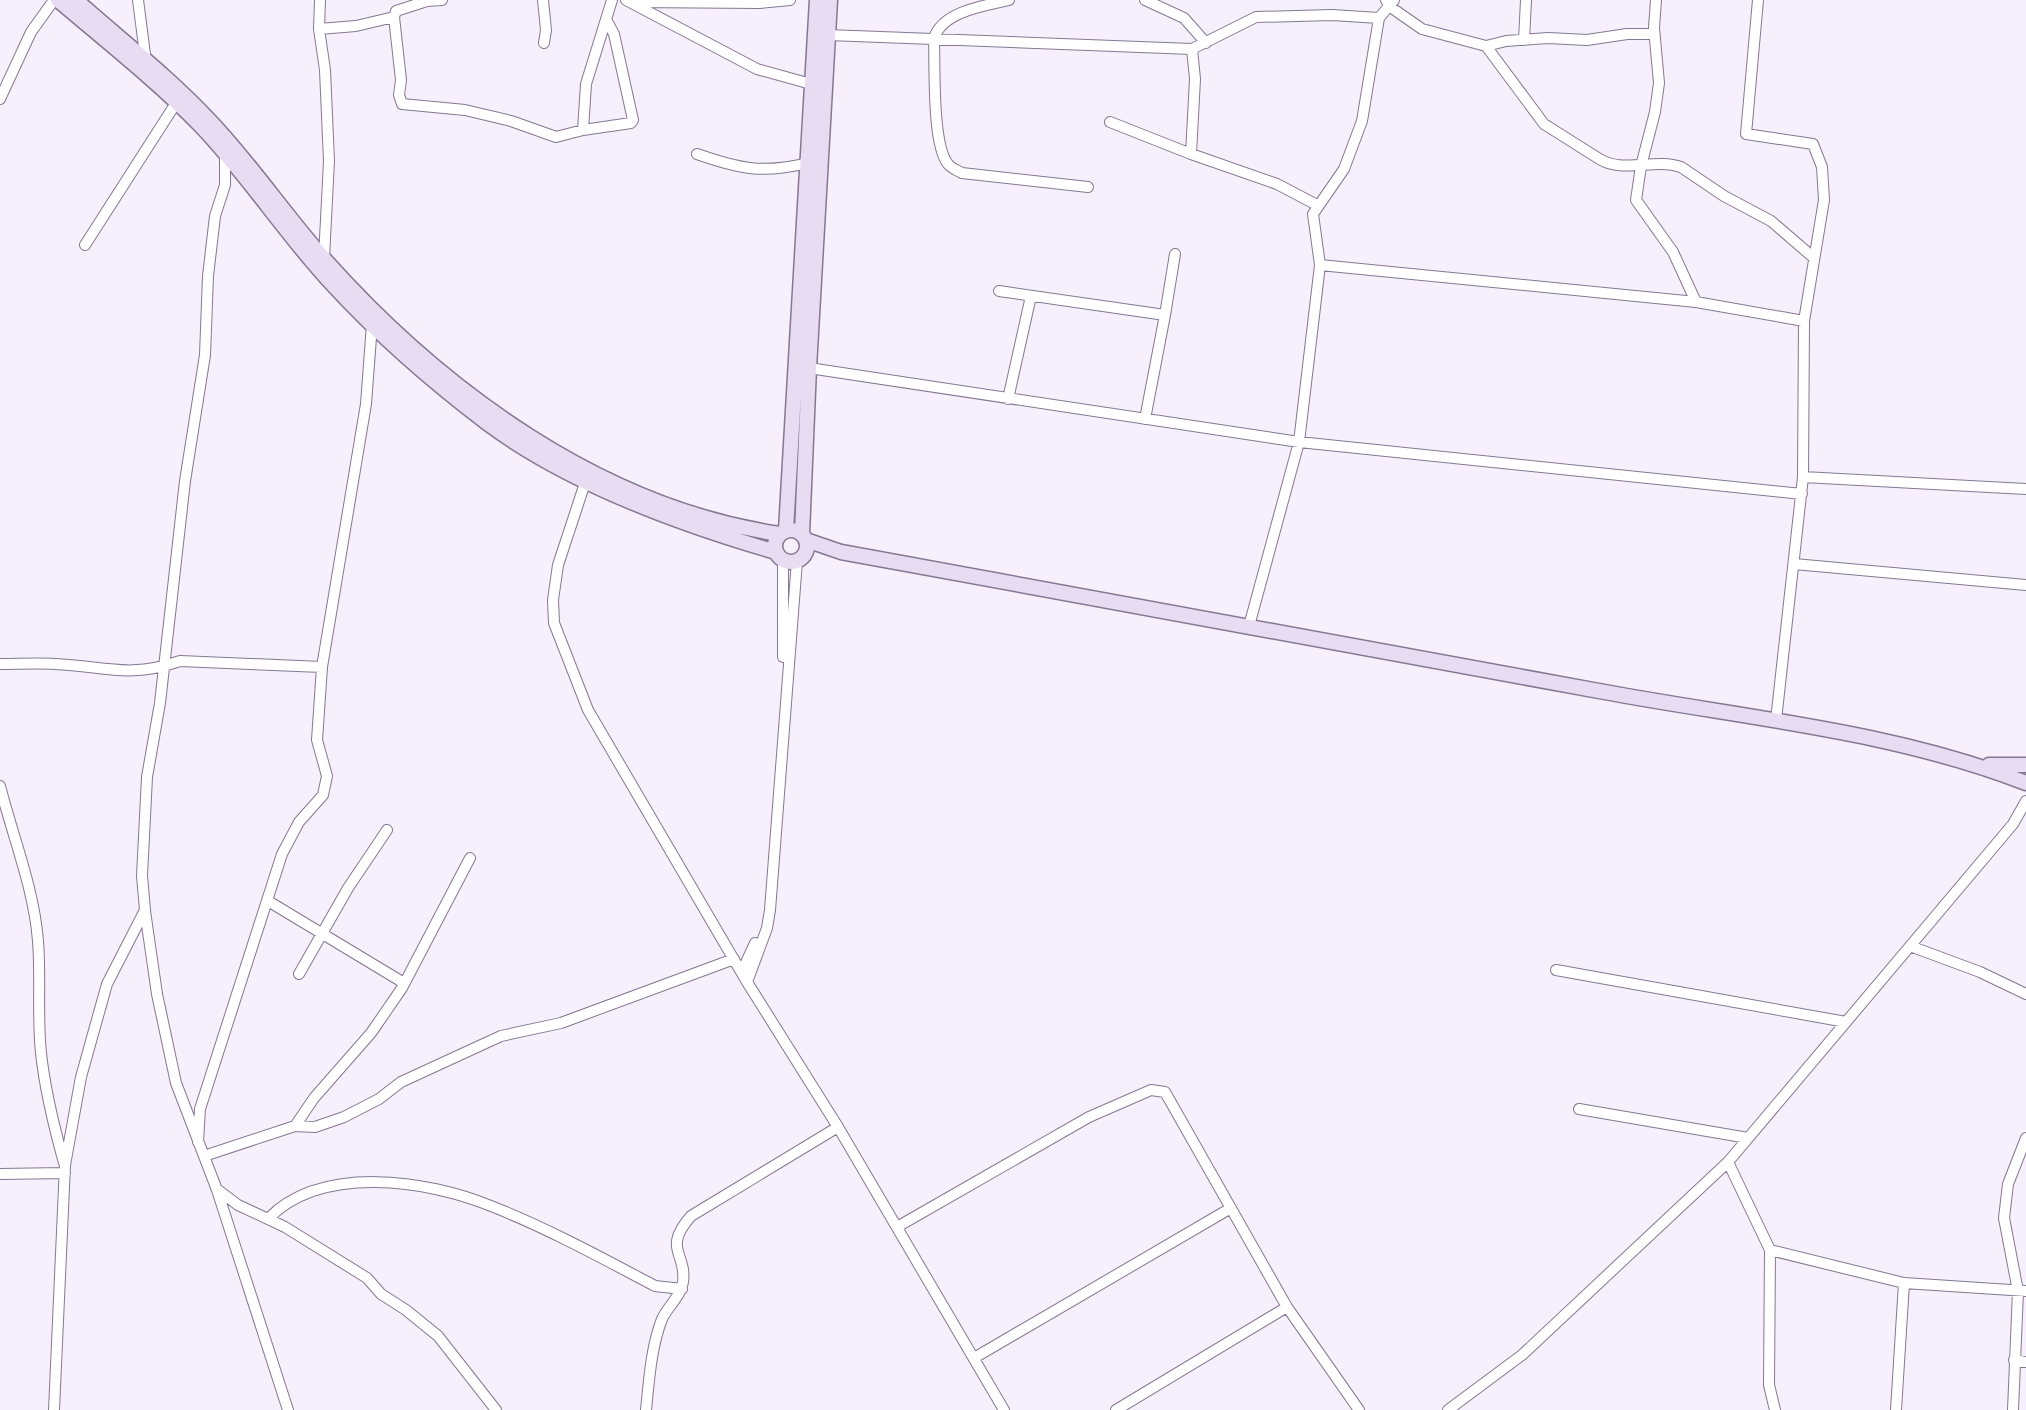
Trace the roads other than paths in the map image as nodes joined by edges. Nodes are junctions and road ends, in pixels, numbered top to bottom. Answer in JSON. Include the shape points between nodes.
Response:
{"nodes":[{"id":1,"x":56,"y":0,"type":"edge"},
{"id":2,"x":76,"y":0,"type":"edge"},
{"id":3,"x":138,"y":0,"type":"edge"},
{"id":4,"x":320,"y":0,"type":"edge"},
{"id":5,"x":442,"y":0,"type":"edge"},
{"id":6,"x":543,"y":0,"type":"edge"},
{"id":7,"x":612,"y":0,"type":"edge"},
{"id":8,"x":790,"y":0,"type":"edge"},
{"id":9,"x":817,"y":0,"type":"edge"},
{"id":10,"x":830,"y":0,"type":"edge"},
{"id":11,"x":1009,"y":0,"type":"edge"},
{"id":12,"x":1145,"y":0,"type":"edge"},
{"id":13,"x":1526,"y":0,"type":"edge"},
{"id":14,"x":1656,"y":0,"type":"edge"},
{"id":15,"x":1758,"y":0,"type":"edge"},
{"id":16,"x":629,"y":1,"type":"edge"},
{"id":17,"x":1390,"y":2,"type":"edge"},
{"id":18,"x":394,"y":16,"type":"junction"},
{"id":19,"x":1379,"y":19,"type":"junction"},
{"id":20,"x":607,"y":21,"type":"junction"},
{"id":21,"x":319,"y":29,"type":"junction"},
{"id":22,"x":1654,"y":34,"type":"junction"},
{"id":23,"x":828,"y":35,"type":"junction"},
{"id":24,"x":934,"y":38,"type":"junction"},
{"id":25,"x":1524,"y":40,"type":"junction"},
{"id":26,"x":544,"y":43,"type":"dead end"},
{"id":27,"x":1206,"y":43,"type":"junction"},
{"id":28,"x":1486,"y":46,"type":"junction"},
{"id":29,"x":1192,"y":49,"type":"junction"},
{"id":30,"x":146,"y":63,"type":"junction"},
{"id":31,"x":811,"y":84,"type":"junction"},
{"id":32,"x":0,"y":99,"type":"edge"},
{"id":33,"x":176,"y":103,"type":"junction"},
{"id":34,"x":1110,"y":122,"type":"dead end"},
{"id":35,"x":583,"y":130,"type":"junction"},
{"id":36,"x":225,"y":153,"type":"junction"},
{"id":37,"x":696,"y":153,"type":"dead end"},
{"id":38,"x":1191,"y":154,"type":"junction"},
{"id":39,"x":808,"y":163,"type":"junction"},
{"id":40,"x":1641,"y":166,"type":"junction"},
{"id":41,"x":1088,"y":187,"type":"dead end"},
{"id":42,"x":1317,"y":205,"type":"junction"},
{"id":43,"x":85,"y":245,"type":"dead end"},
{"id":44,"x":1175,"y":254,"type":"dead end"},
{"id":45,"x":324,"y":258,"type":"junction"},
{"id":46,"x":1814,"y":258,"type":"junction"},
{"id":47,"x":1320,"y":265,"type":"junction"},
{"id":48,"x":999,"y":291,"type":"dead end"},
{"id":49,"x":1031,"y":296,"type":"junction"},
{"id":50,"x":1696,"y":302,"type":"junction"},
{"id":51,"x":1165,"y":315,"type":"junction"},
{"id":52,"x":1804,"y":321,"type":"junction"},
{"id":53,"x":372,"y":324,"type":"junction"},
{"id":54,"x":808,"y":368,"type":"junction"},
{"id":55,"x":1008,"y":398,"type":"junction"},
{"id":56,"x":1144,"y":419,"type":"junction"},
{"id":57,"x":1299,"y":442,"type":"junction"},
{"id":58,"x":1804,"y":477,"type":"junction"},
{"id":59,"x":586,"y":480,"type":"junction"},
{"id":60,"x":2026,"y":489,"type":"edge"},
{"id":61,"x":1802,"y":494,"type":"junction"},
{"id":62,"x":783,"y":532,"type":"junction"},
{"id":63,"x":804,"y":537,"type":"junction"},
{"id":64,"x":841,"y":552,"type":"junction"},
{"id":65,"x":789,"y":558,"type":"junction"},
{"id":66,"x":1794,"y":564,"type":"junction"},
{"id":67,"x":2026,"y":585,"type":"edge"},
{"id":68,"x":1249,"y":626,"type":"junction"},
{"id":69,"x":0,"y":664,"type":"edge"},
{"id":70,"x":164,"y":666,"type":"junction"},
{"id":71,"x":322,"y":667,"type":"junction"},
{"id":72,"x":1776,"y":720,"type":"junction"},
{"id":73,"x":1976,"y":765,"type":"junction"},
{"id":74,"x":2026,"y":765,"type":"edge"},
{"id":75,"x":2026,"y":783,"type":"edge"},
{"id":76,"x":0,"y":786,"type":"edge"},
{"id":77,"x":2026,"y":801,"type":"edge"},
{"id":78,"x":387,"y":830,"type":"dead end"},
{"id":79,"x":470,"y":858,"type":"dead end"},
{"id":80,"x":268,"y":901,"type":"junction"},
{"id":81,"x":145,"y":910,"type":"junction"},
{"id":82,"x":322,"y":933,"type":"junction"},
{"id":83,"x":1910,"y":946,"type":"junction"},
{"id":84,"x":734,"y":959,"type":"junction"},
{"id":85,"x":1556,"y":970,"type":"dead end"},
{"id":86,"x":742,"y":971,"type":"junction"},
{"id":87,"x":299,"y":974,"type":"dead end"},
{"id":88,"x":747,"y":982,"type":"junction"},
{"id":89,"x":404,"y":983,"type":"junction"},
{"id":90,"x":2026,"y":994,"type":"edge"},
{"id":91,"x":1846,"y":1022,"type":"junction"},
{"id":92,"x":1578,"y":1110,"type":"dead end"},
{"id":93,"x":296,"y":1126,"type":"junction"},
{"id":94,"x":838,"y":1126,"type":"junction"},
{"id":95,"x":1748,"y":1138,"type":"junction"},
{"id":96,"x":2026,"y":1138,"type":"edge"},
{"id":97,"x":198,"y":1142,"type":"junction"},
{"id":98,"x":204,"y":1156,"type":"junction"},
{"id":99,"x":1728,"y":1162,"type":"junction"},
{"id":100,"x":65,"y":1169,"type":"junction"},
{"id":101,"x":0,"y":1174,"type":"edge"},
{"id":102,"x":217,"y":1190,"type":"junction"},
{"id":103,"x":1231,"y":1208,"type":"junction"},
{"id":104,"x":268,"y":1219,"type":"junction"},
{"id":105,"x":897,"y":1227,"type":"junction"},
{"id":106,"x":1770,"y":1250,"type":"junction"},
{"id":107,"x":1904,"y":1283,"type":"junction"},
{"id":108,"x":682,"y":1289,"type":"junction"},
{"id":109,"x":2022,"y":1291,"type":"edge"},
{"id":110,"x":1287,"y":1307,"type":"junction"},
{"id":111,"x":974,"y":1358,"type":"junction"},
{"id":112,"x":2014,"y":1360,"type":"junction"},
{"id":113,"x":2026,"y":1362,"type":"edge"},
{"id":114,"x":54,"y":1410,"type":"edge"},
{"id":115,"x":288,"y":1410,"type":"edge"},
{"id":116,"x":495,"y":1410,"type":"edge"},
{"id":117,"x":646,"y":1410,"type":"edge"},
{"id":118,"x":1004,"y":1410,"type":"edge"},
{"id":119,"x":1116,"y":1410,"type":"edge"},
{"id":120,"x":1359,"y":1410,"type":"edge"},
{"id":121,"x":1448,"y":1410,"type":"edge"},
{"id":122,"x":1774,"y":1410,"type":"edge"},
{"id":123,"x":1896,"y":1410,"type":"edge"},
{"id":124,"x":2013,"y":1410,"type":"edge"}],
"edges":[{"from":1,"to":32,"type":"street","via":[[31,32]]},
{"from":1,"to":33,"type":"street"},
{"from":2,"to":30,"type":"street"},
{"from":3,"to":30,"type":"street"},
{"from":4,"to":21,"type":"street"},
{"from":5,"to":18,"type":"street","via":[[396,11]]},
{"from":6,"to":26,"type":"street"},
{"from":7,"to":20,"type":"street"},
{"from":8,"to":16,"type":"street"},
{"from":9,"to":31,"type":"street"},
{"from":10,"to":23,"type":"street"},
{"from":11,"to":24,"type":"street","via":[[943,22]]},
{"from":12,"to":27,"type":"street","via":[[1184,18]]},
{"from":13,"to":25,"type":"street"},
{"from":14,"to":22,"type":"street"},
{"from":15,"to":46,"type":"street","via":[[1746,134],[1813,144],[1822,167],[1824,200]]},
{"from":16,"to":31,"type":"street","via":[[757,69]]},
{"from":17,"to":19,"type":"street"},
{"from":17,"to":28,"type":"street","via":[[1422,29]]},
{"from":18,"to":21,"type":"street"},
{"from":18,"to":35,"type":"street","via":[[402,104],[465,110],[556,137]]},
{"from":19,"to":27,"type":"street","via":[[1256,17]]},
{"from":19,"to":42,"type":"street","via":[[1362,121],[1345,169]]},
{"from":20,"to":35,"type":"street","via":[[586,84]]},
{"from":20,"to":35,"type":"street","via":[[633,120]]},
{"from":21,"to":45,"type":"street","via":[[329,161]]},
{"from":22,"to":25,"type":"street"},
{"from":22,"to":40,"type":"street","via":[[1659,83]]},
{"from":23,"to":24,"type":"street"},
{"from":23,"to":54,"type":"street"},
{"from":24,"to":29,"type":"street"},
{"from":24,"to":41,"type":"street","via":[[937,132],[950,167],[962,173]]},
{"from":25,"to":28,"type":"street"},
{"from":27,"to":29,"type":"street"},
{"from":28,"to":40,"type":"street","via":[[1544,124],[1609,164]]},
{"from":29,"to":38,"type":"street"},
{"from":30,"to":45,"type":"street","via":[[211,121]]},
{"from":31,"to":39,"type":"street"},
{"from":33,"to":36,"type":"street"},
{"from":33,"to":43,"type":"street"},
{"from":34,"to":38,"type":"street"},
{"from":36,"to":53,"type":"street","via":[[332,285]]},
{"from":36,"to":70,"type":"street","via":[[225,185],[215,216],[208,276],[205,355]]},
{"from":37,"to":39,"type":"street","via":[[765,171]]},
{"from":38,"to":42,"type":"street","via":[[1278,184]]},
{"from":39,"to":62,"type":"street"},
{"from":40,"to":46,"type":"street","via":[[1681,167],[1771,221]]},
{"from":40,"to":50,"type":"street","via":[[1636,200],[1673,252]]},
{"from":42,"to":47,"type":"street","via":[[1313,214]]},
{"from":44,"to":51,"type":"street"},
{"from":45,"to":62,"type":"street","via":[[364,301],[454,382],[524,433],[586,468],[681,510],[748,529]]},
{"from":46,"to":52,"type":"street"},
{"from":47,"to":50,"type":"street"},
{"from":47,"to":57,"type":"street"},
{"from":48,"to":49,"type":"street"},
{"from":49,"to":51,"type":"street"},
{"from":49,"to":55,"type":"street"},
{"from":50,"to":52,"type":"street"},
{"from":51,"to":56,"type":"street"},
{"from":52,"to":58,"type":"street"},
{"from":53,"to":59,"type":"street","via":[[487,422]]},
{"from":53,"to":71,"type":"street","via":[[366,404]]},
{"from":54,"to":55,"type":"street"},
{"from":54,"to":63,"type":"street"},
{"from":55,"to":56,"type":"street"},
{"from":56,"to":57,"type":"street"},
{"from":57,"to":61,"type":"street"},
{"from":57,"to":68,"type":"street"},
{"from":58,"to":60,"type":"street"},
{"from":58,"to":61,"type":"street"},
{"from":59,"to":65,"type":"street","via":[[681,522]]},
{"from":59,"to":84,"type":"street","via":[[558,565],[554,623],[588,710]]},
{"from":61,"to":66,"type":"street"},
{"from":62,"to":63,"type":"street","via":[[792,530]]},
{"from":62,"to":65,"type":"street","via":[[775,546]]},
{"from":63,"to":64,"type":"street"},
{"from":63,"to":65,"type":"street","via":[[807,550]]},
{"from":64,"to":65,"type":"street"},
{"from":64,"to":68,"type":"street"},
{"from":65,"to":86,"type":"street","via":[[768,878],[761,926]]},
{"from":65,"to":88,"type":"street","via":[[770,910]]},
{"from":66,"to":67,"type":"street"},
{"from":66,"to":72,"type":"street"},
{"from":68,"to":72,"type":"street"},
{"from":69,"to":70,"type":"street","via":[[133,672]]},
{"from":70,"to":71,"type":"street","via":[[202,660]]},
{"from":70,"to":81,"type":"street","via":[[147,777],[142,876]]},
{"from":71,"to":80,"type":"street","via":[[317,740],[327,776],[323,795],[299,822],[282,854]]},
{"from":72,"to":73,"type":"street","via":[[1912,747]]},
{"from":73,"to":74,"type":"street"},
{"from":73,"to":75,"type":"street"},
{"from":76,"to":100,"type":"street","via":[[33,899],[41,1052],[50,1114]]},
{"from":77,"to":83,"type":"street","via":[[2013,824]]},
{"from":78,"to":82,"type":"street"},
{"from":79,"to":89,"type":"street"},
{"from":80,"to":82,"type":"street"},
{"from":80,"to":97,"type":"street","via":[[200,1109]]},
{"from":81,"to":97,"type":"street","via":[[176,1083]]},
{"from":81,"to":100,"type":"street","via":[[107,985],[80,1077]]},
{"from":82,"to":87,"type":"street"},
{"from":82,"to":89,"type":"street"},
{"from":83,"to":90,"type":"street"},
{"from":83,"to":91,"type":"street"},
{"from":84,"to":86,"type":"street"},
{"from":84,"to":93,"type":"street","via":[[561,1023],[501,1036],[401,1082],[344,1117],[315,1127]]},
{"from":85,"to":91,"type":"street"},
{"from":86,"to":88,"type":"street"},
{"from":88,"to":94,"type":"street"},
{"from":89,"to":93,"type":"street","via":[[371,1033],[314,1098]]},
{"from":91,"to":95,"type":"street"},
{"from":92,"to":95,"type":"street"},
{"from":93,"to":98,"type":"street"},
{"from":94,"to":105,"type":"street"},
{"from":94,"to":108,"type":"street","via":[[691,1216],[676,1251],[684,1271]]},
{"from":95,"to":99,"type":"street"},
{"from":96,"to":109,"type":"street","via":[[2008,1185],[2004,1218]]},
{"from":97,"to":98,"type":"street"},
{"from":98,"to":102,"type":"street"},
{"from":99,"to":106,"type":"street"},
{"from":99,"to":121,"type":"street","via":[[1522,1355]]},
{"from":100,"to":101,"type":"street"},
{"from":100,"to":114,"type":"street"},
{"from":102,"to":104,"type":"street"},
{"from":102,"to":115,"type":"street"},
{"from":103,"to":105,"type":"street","via":[[1165,1092],[1157,1089],[1089,1117]]},
{"from":103,"to":110,"type":"street"},
{"from":103,"to":111,"type":"street"},
{"from":104,"to":108,"type":"street","via":[[278,1209],[325,1187],[352,1182],[398,1183],[491,1205],[655,1286]]},
{"from":104,"to":116,"type":"street","via":[[367,1278],[438,1336]]},
{"from":105,"to":111,"type":"street"},
{"from":106,"to":107,"type":"street"},
{"from":106,"to":122,"type":"street","via":[[1769,1385]]},
{"from":107,"to":109,"type":"street"},
{"from":107,"to":123,"type":"street"},
{"from":108,"to":117,"type":"street","via":[[663,1317]]},
{"from":109,"to":112,"type":"street"},
{"from":110,"to":119,"type":"street"},
{"from":110,"to":120,"type":"street"},
{"from":111,"to":118,"type":"street"},
{"from":112,"to":113,"type":"street"},
{"from":112,"to":124,"type":"street"}]}
